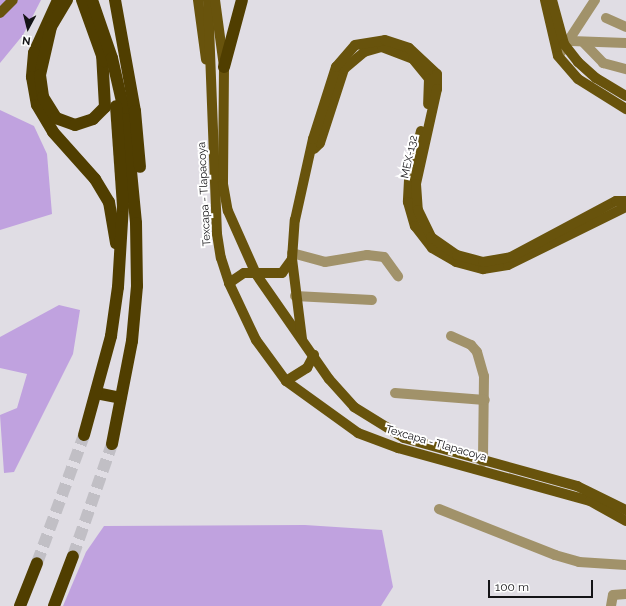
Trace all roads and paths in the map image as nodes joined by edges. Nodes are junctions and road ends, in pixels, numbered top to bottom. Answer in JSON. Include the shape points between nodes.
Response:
{"nodes":[{"id":1,"x":13,"y":0,"type":"edge"},
{"id":2,"x":67,"y":0,"type":"edge"},
{"id":3,"x":82,"y":0,"type":"edge"},
{"id":4,"x":92,"y":0,"type":"edge"},
{"id":5,"x":116,"y":0,"type":"edge"},
{"id":6,"x":198,"y":0,"type":"edge"},
{"id":7,"x":208,"y":0,"type":"edge"},
{"id":8,"x":215,"y":0,"type":"edge"},
{"id":9,"x":242,"y":0,"type":"edge"},
{"id":10,"x":545,"y":0,"type":"edge"},
{"id":11,"x":552,"y":0,"type":"edge"},
{"id":12,"x":595,"y":0,"type":"edge"},
{"id":13,"x":56,"y":7,"type":"edge"},
{"id":14,"x":0,"y":13,"type":"edge"},
{"id":15,"x":606,"y":18,"type":"dead end"},
{"id":16,"x":626,"y":27,"type":"edge"},
{"id":17,"x":568,"y":42,"type":"junction"},
{"id":18,"x":584,"y":43,"type":"junction"},
{"id":19,"x":626,"y":43,"type":"edge"},
{"id":20,"x":102,"y":54,"type":"junction"},
{"id":21,"x":558,"y":56,"type":"junction"},
{"id":22,"x":224,"y":67,"type":"junction"},
{"id":23,"x":626,"y":69,"type":"edge"},
{"id":24,"x":626,"y":96,"type":"edge"},
{"id":25,"x":212,"y":99,"type":"junction"},
{"id":26,"x":626,"y":109,"type":"edge"},
{"id":27,"x":314,"y":149,"type":"junction"},
{"id":28,"x":626,"y":201,"type":"edge"},
{"id":29,"x":626,"y":207,"type":"edge"},
{"id":30,"x":292,"y":256,"type":"junction"},
{"id":31,"x":120,"y":268,"type":"junction"},
{"id":32,"x":256,"y":274,"type":"junction"},
{"id":33,"x":398,"y":276,"type":"dead end"},
{"id":34,"x":229,"y":284,"type":"junction"},
{"id":35,"x":137,"y":286,"type":"junction"},
{"id":36,"x":295,"y":296,"type":"junction"},
{"id":37,"x":372,"y":300,"type":"dead end"},
{"id":38,"x":451,"y":336,"type":"dead end"},
{"id":39,"x":302,"y":339,"type":"junction"},
{"id":40,"x":314,"y":355,"type":"junction"},
{"id":41,"x":286,"y":381,"type":"junction"},
{"id":42,"x":96,"y":393,"type":"junction"},
{"id":43,"x":395,"y":393,"type":"dead end"},
{"id":44,"x":122,"y":398,"type":"junction"},
{"id":45,"x":485,"y":400,"type":"junction"},
{"id":46,"x":84,"y":435,"type":"tunnel mouth"},
{"id":47,"x":112,"y":444,"type":"tunnel mouth"},
{"id":48,"x":483,"y":462,"type":"junction"},
{"id":49,"x":439,"y":509,"type":"dead end"},
{"id":50,"x":626,"y":510,"type":"edge"},
{"id":51,"x":626,"y":521,"type":"edge"},
{"id":52,"x":73,"y":556,"type":"tunnel mouth"},
{"id":53,"x":37,"y":563,"type":"tunnel mouth"},
{"id":54,"x":626,"y":565,"type":"edge"},
{"id":55,"x":626,"y":594,"type":"edge"},
{"id":56,"x":20,"y":606,"type":"edge"},
{"id":57,"x":54,"y":606,"type":"edge"},
{"id":58,"x":611,"y":606,"type":"edge"}],
"edges":[{"from":1,"to":14,"type":"main road"},
{"from":2,"to":13,"type":"highway"},
{"from":3,"to":20,"type":"highway"},
{"from":4,"to":35,"type":"highway","via":[[112,58],[127,127],[134,190]]},
{"from":5,"to":35,"type":"highway","via":[[135,111],[142,191]]},
{"from":6,"to":25,"type":"main road"},
{"from":7,"to":25,"type":"main road","name":"Texcapa - Tlapacoya"},
{"from":8,"to":22,"type":"main road","name":"Texcapa - Tlapacoya"},
{"from":9,"to":22,"type":"highway"},
{"from":10,"to":21,"type":"main road"},
{"from":11,"to":17,"type":"main road"},
{"from":12,"to":17,"type":"street","via":[[575,27]]},
{"from":13,"to":20,"type":"highway","via":[[40,75],[42,98],[56,118],[75,125],[94,120],[105,107]]},
{"from":13,"to":31,"type":"highway","via":[[34,53],[32,77],[37,105],[53,132],[95,180],[109,202]]},
{"from":15,"to":16,"type":"street"},
{"from":17,"to":18,"type":"street"},
{"from":17,"to":21,"type":"street"},
{"from":17,"to":24,"type":"main road","via":[[596,78]]},
{"from":18,"to":19,"type":"street"},
{"from":18,"to":23,"type":"street","via":[[603,63]]},
{"from":20,"to":31,"type":"highway","via":[[117,110],[123,206]]},
{"from":21,"to":26,"type":"main road","via":[[578,79]]},
{"from":22,"to":32,"type":"main road","name":"Texcapa - Tlapacoya","via":[[223,184],[228,211]]},
{"from":25,"to":34,"type":"main road","name":"Texcapa - Tlapacoya","via":[[217,234]]},
{"from":27,"to":28,"type":"main road","name":"MEX-132","via":[[313,139],[336,67],[355,45],[385,40],[409,48],[437,74],[437,89],[416,184],[418,210],[431,237],[457,255],[482,262],[510,257],[616,201]]},
{"from":27,"to":29,"type":"main road","name":"MEX-132","via":[[320,143],[344,69],[364,52],[382,47],[413,59],[429,79],[430,94],[409,180],[408,202],[415,226],[432,248],[463,264],[484,269],[508,265]]},
{"from":27,"to":30,"type":"main road","name":"MEX-132","via":[[295,220]]},
{"from":30,"to":32,"type":"main road","via":[[282,273]]},
{"from":30,"to":33,"type":"street","via":[[325,262],[368,255],[384,257]]},
{"from":30,"to":36,"type":"main road","name":"MEX-132"},
{"from":31,"to":42,"type":"highway","via":[[111,336]]},
{"from":32,"to":34,"type":"main road","via":[[244,273]]},
{"from":32,"to":39,"type":"main road","name":"Texcapa - Tlapacoya"},
{"from":34,"to":41,"type":"main road","name":"Texcapa - Tlapacoya","via":[[256,340]]},
{"from":35,"to":44,"type":"highway","via":[[132,341]]},
{"from":36,"to":37,"type":"street"},
{"from":36,"to":39,"type":"main road","name":"MEX-132"},
{"from":38,"to":45,"type":"street","via":[[471,345],[477,352],[484,376]]},
{"from":39,"to":40,"type":"main road","name":"Texcapa - Tlapacoya"},
{"from":40,"to":41,"type":"main road","via":[[307,368]]},
{"from":40,"to":48,"type":"main road","name":"Texcapa - Tlapacoya","via":[[329,379],[354,407],[381,425],[404,438]]},
{"from":41,"to":51,"type":"main road","name":"Texcapa - Tlapacoya","via":[[358,433],[398,448],[590,500]]},
{"from":42,"to":44,"type":"highway"},
{"from":42,"to":46,"type":"highway"},
{"from":43,"to":45,"type":"street"},
{"from":44,"to":47,"type":"highway"},
{"from":45,"to":48,"type":"street"},
{"from":48,"to":50,"type":"main road","name":"Texcapa - Tlapacoya","via":[[577,486]]},
{"from":49,"to":54,"type":"street","via":[[555,555],[579,562]]},
{"from":52,"to":57,"type":"highway"},
{"from":53,"to":56,"type":"highway"},
{"from":55,"to":58,"type":"street","via":[[613,594]]}]}
